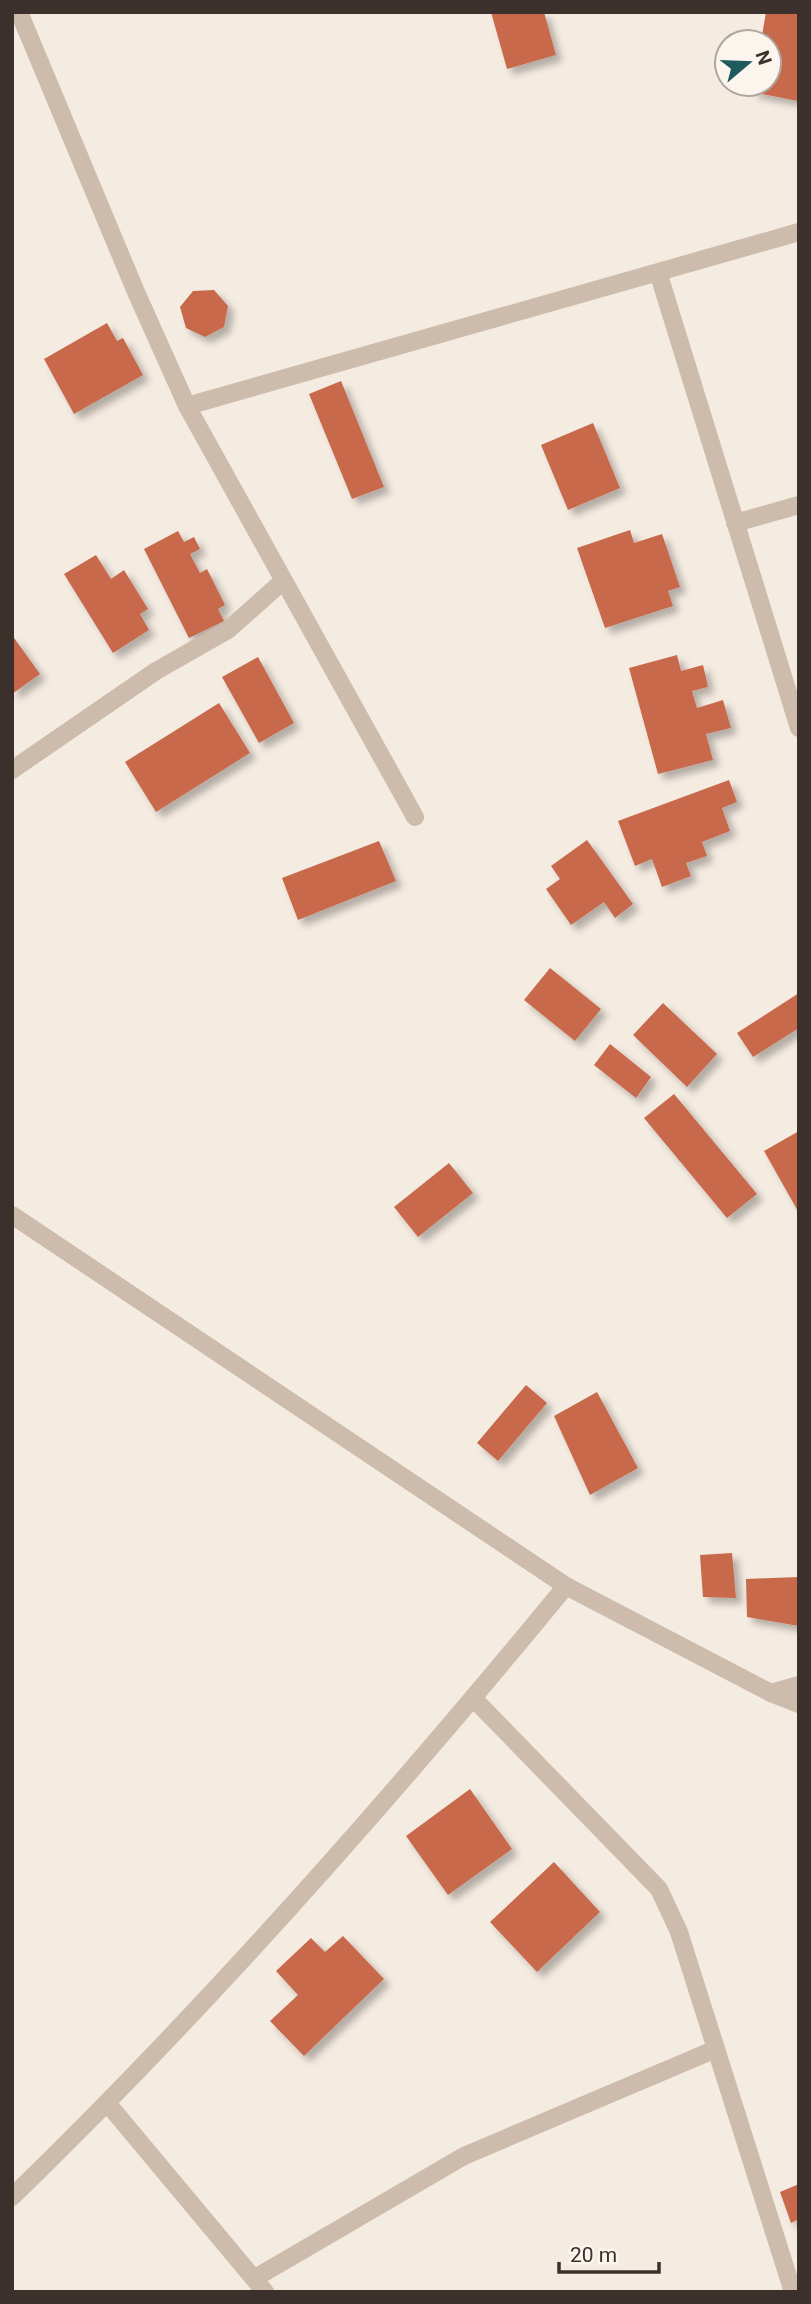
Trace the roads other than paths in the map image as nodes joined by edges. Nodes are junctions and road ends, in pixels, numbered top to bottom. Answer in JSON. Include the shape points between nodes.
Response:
{"nodes":[{"id":1,"x":19,"y":12,"type":"edge"},
{"id":2,"x":799,"y":232,"type":"edge"},
{"id":3,"x":658,"y":272,"type":"junction"},
{"id":4,"x":187,"y":406,"type":"junction"},
{"id":5,"x":799,"y":505,"type":"edge"},
{"id":6,"x":735,"y":523,"type":"junction"},
{"id":7,"x":283,"y":581,"type":"junction"},
{"id":8,"x":799,"y":728,"type":"edge"},
{"id":9,"x":12,"y":770,"type":"edge"},
{"id":10,"x":415,"y":817,"type":"dead end"},
{"id":11,"x":12,"y":1215,"type":"edge"},
{"id":12,"x":566,"y":1586,"type":"junction"},
{"id":13,"x":799,"y":1685,"type":"edge"},
{"id":14,"x":771,"y":1693,"type":"junction"},
{"id":15,"x":474,"y":1699,"type":"junction"},
{"id":16,"x":799,"y":1704,"type":"edge"},
{"id":17,"x":716,"y":2049,"type":"junction"},
{"id":18,"x":108,"y":2104,"type":"junction"},
{"id":19,"x":12,"y":2197,"type":"edge"},
{"id":20,"x":260,"y":2285,"type":"edge"},
{"id":21,"x":793,"y":2292,"type":"edge"}],
"edges":[{"from":1,"to":4,"type":"street"},
{"from":2,"to":3,"type":"street"},
{"from":3,"to":4,"type":"street"},
{"from":3,"to":6,"type":"street"},
{"from":4,"to":7,"type":"street"},
{"from":5,"to":6,"type":"street"},
{"from":6,"to":8,"type":"street"},
{"from":7,"to":9,"type":"street","via":[[228,629],[156,671]]},
{"from":7,"to":10,"type":"street"},
{"from":11,"to":12,"type":"street"},
{"from":12,"to":14,"type":"street"},
{"from":12,"to":15,"type":"street"},
{"from":13,"to":14,"type":"street"},
{"from":14,"to":16,"type":"street"},
{"from":15,"to":17,"type":"street","via":[[659,1889],[679,1933]]},
{"from":15,"to":18,"type":"street"},
{"from":17,"to":20,"type":"street","via":[[464,2156]]},
{"from":17,"to":21,"type":"street"},
{"from":18,"to":19,"type":"street"},
{"from":18,"to":20,"type":"street"}]}
